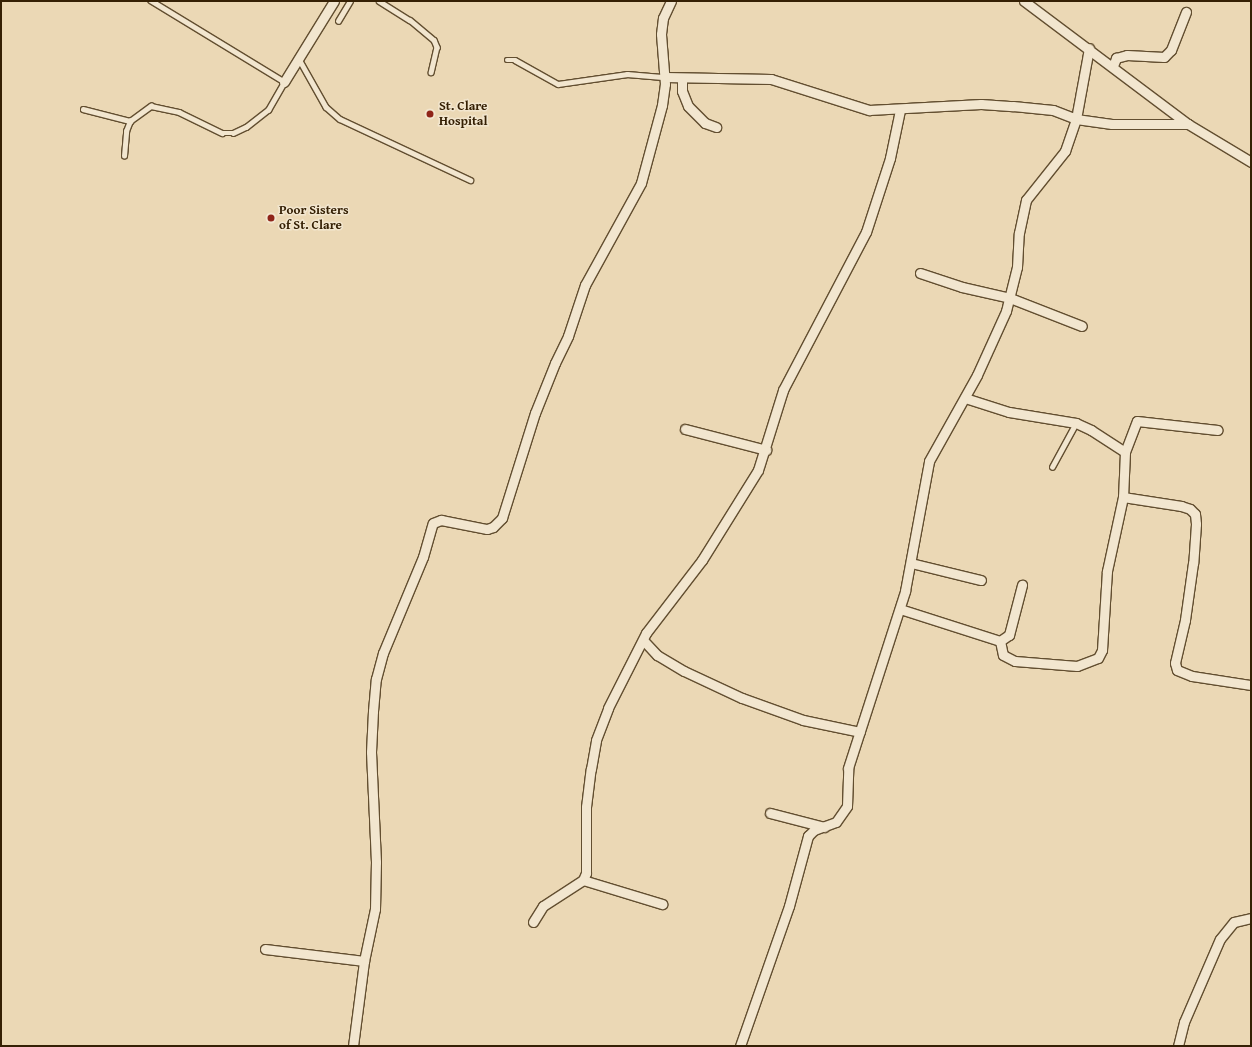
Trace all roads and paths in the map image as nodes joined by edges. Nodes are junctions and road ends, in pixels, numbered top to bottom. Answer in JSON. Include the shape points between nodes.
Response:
{"nodes":[{"id":1,"x":151,"y":1,"type":"edge"},
{"id":2,"x":334,"y":1,"type":"edge"},
{"id":3,"x":350,"y":1,"type":"edge"},
{"id":4,"x":379,"y":1,"type":"edge"},
{"id":5,"x":671,"y":1,"type":"edge"},
{"id":6,"x":1024,"y":1,"type":"edge"},
{"id":7,"x":1186,"y":12,"type":"dead end"},
{"id":8,"x":338,"y":21,"type":"dead end"},
{"id":9,"x":1089,"y":48,"type":"junction"},
{"id":10,"x":298,"y":59,"type":"junction"},
{"id":11,"x":506,"y":60,"type":"dead end"},
{"id":12,"x":1113,"y":66,"type":"junction"},
{"id":13,"x":431,"y":72,"type":"dead end"},
{"id":14,"x":665,"y":77,"type":"junction"},
{"id":15,"x":682,"y":78,"type":"junction"},
{"id":16,"x":284,"y":82,"type":"junction"},
{"id":17,"x":83,"y":109,"type":"dead end"},
{"id":18,"x":900,"y":110,"type":"junction"},
{"id":19,"x":1076,"y":119,"type":"junction"},
{"id":20,"x":130,"y":120,"type":"junction"},
{"id":21,"x":1188,"y":124,"type":"junction"},
{"id":22,"x":716,"y":127,"type":"dead end"},
{"id":23,"x":124,"y":156,"type":"dead end"},
{"id":24,"x":1251,"y":162,"type":"edge"},
{"id":25,"x":470,"y":180,"type":"dead end"},
{"id":26,"x":920,"y":273,"type":"dead end"},
{"id":27,"x":1010,"y":298,"type":"junction"},
{"id":28,"x":1082,"y":326,"type":"dead end"},
{"id":29,"x":964,"y":398,"type":"junction"},
{"id":30,"x":1076,"y":423,"type":"junction"},
{"id":31,"x":686,"y":428,"type":"dead end"},
{"id":32,"x":1217,"y":430,"type":"dead end"},
{"id":33,"x":766,"y":450,"type":"junction"},
{"id":34,"x":1125,"y":452,"type":"junction"},
{"id":35,"x":1052,"y":467,"type":"dead end"},
{"id":36,"x":1123,"y":497,"type":"junction"},
{"id":37,"x":911,"y":563,"type":"junction"},
{"id":38,"x":981,"y":580,"type":"dead end"},
{"id":39,"x":1022,"y":585,"type":"dead end"},
{"id":40,"x":900,"y":609,"type":"junction"},
{"id":41,"x":642,"y":640,"type":"junction"},
{"id":42,"x":1000,"y":641,"type":"junction"},
{"id":43,"x":1251,"y":685,"type":"edge"},
{"id":44,"x":860,"y":732,"type":"junction"},
{"id":45,"x":770,"y":814,"type":"dead end"},
{"id":46,"x":824,"y":827,"type":"junction"},
{"id":47,"x":583,"y":880,"type":"junction"},
{"id":48,"x":662,"y":904,"type":"dead end"},
{"id":49,"x":1251,"y":918,"type":"edge"},
{"id":50,"x":533,"y":922,"type":"dead end"},
{"id":51,"x":265,"y":949,"type":"dead end"},
{"id":52,"x":364,"y":961,"type":"junction"},
{"id":53,"x":353,"y":1046,"type":"edge"},
{"id":54,"x":740,"y":1046,"type":"edge"},
{"id":55,"x":1178,"y":1046,"type":"edge"}],
"edges":[{"from":1,"to":16,"type":"lane"},
{"from":2,"to":10,"type":"street"},
{"from":3,"to":8,"type":"lane"},
{"from":4,"to":13,"type":"lane","via":[[410,20],[434,40],[437,47]]},
{"from":5,"to":14,"type":"street","via":[[663,18],[661,34]]},
{"from":6,"to":9,"type":"street"},
{"from":7,"to":12,"type":"street","via":[[1171,50],[1164,57],[1126,54],[1116,58]]},
{"from":9,"to":12,"type":"street"},
{"from":9,"to":19,"type":"street"},
{"from":10,"to":16,"type":"street"},
{"from":10,"to":25,"type":"lane","via":[[326,107],[340,119]]},
{"from":11,"to":14,"type":"lane","via":[[515,60],[558,84],[627,74]]},
{"from":12,"to":21,"type":"street"},
{"from":14,"to":15,"type":"street"},
{"from":14,"to":52,"type":"street","via":[[662,105],[641,182],[585,285],[568,336],[535,413],[502,518],[487,529],[441,520],[433,523],[423,557],[383,653],[376,679],[372,725],[375,910]]},
{"from":15,"to":18,"type":"street","via":[[771,79],[869,110]]},
{"from":15,"to":22,"type":"street","via":[[682,91],[688,106],[705,123]]},
{"from":16,"to":20,"type":"lane","via":[[268,110],[246,127],[233,133],[222,133],[161,106],[151,106]]},
{"from":17,"to":20,"type":"lane"},
{"from":18,"to":19,"type":"street","via":[[980,104],[1052,110]]},
{"from":18,"to":33,"type":"street","via":[[890,158],[866,232],[783,390]]},
{"from":19,"to":21,"type":"street","via":[[1112,124]]},
{"from":19,"to":27,"type":"street","via":[[1065,151],[1026,200]]},
{"from":20,"to":23,"type":"lane","via":[[126,131]]},
{"from":21,"to":24,"type":"street"},
{"from":26,"to":27,"type":"street","via":[[962,287]]},
{"from":27,"to":28,"type":"street"},
{"from":27,"to":29,"type":"street","via":[[998,330]]},
{"from":29,"to":30,"type":"street","via":[[1009,412]]},
{"from":29,"to":37,"type":"street","via":[[929,460]]},
{"from":30,"to":34,"type":"street","via":[[1120,446]]},
{"from":30,"to":35,"type":"lane"},
{"from":31,"to":33,"type":"street"},
{"from":32,"to":34,"type":"street","via":[[1137,421]]},
{"from":33,"to":41,"type":"street","via":[[751,484],[702,560]]},
{"from":34,"to":36,"type":"street"},
{"from":36,"to":42,"type":"street","via":[[1107,571],[1102,650],[1098,658],[1077,666],[1015,661],[1003,655]]},
{"from":36,"to":43,"type":"street","via":[[1181,506],[1195,514],[1193,563],[1185,620],[1175,662],[1177,670],[1192,676]]},
{"from":37,"to":38,"type":"street"},
{"from":37,"to":40,"type":"street"},
{"from":39,"to":42,"type":"street","via":[[1009,635]]},
{"from":40,"to":42,"type":"street"},
{"from":40,"to":44,"type":"street"},
{"from":41,"to":44,"type":"street","via":[[657,655],[684,671],[742,698],[803,720]]},
{"from":41,"to":47,"type":"street","via":[[621,679],[596,740],[586,807],[587,864]]},
{"from":44,"to":46,"type":"street","via":[[848,768],[847,806],[836,822]]},
{"from":45,"to":46,"type":"street"},
{"from":46,"to":54,"type":"street","via":[[814,830],[808,836],[790,906]]},
{"from":47,"to":48,"type":"street"},
{"from":47,"to":50,"type":"street","via":[[543,906]]},
{"from":49,"to":55,"type":"street","via":[[1234,922],[1220,939],[1184,1022]]},
{"from":51,"to":52,"type":"street"},
{"from":52,"to":53,"type":"street"}]}
